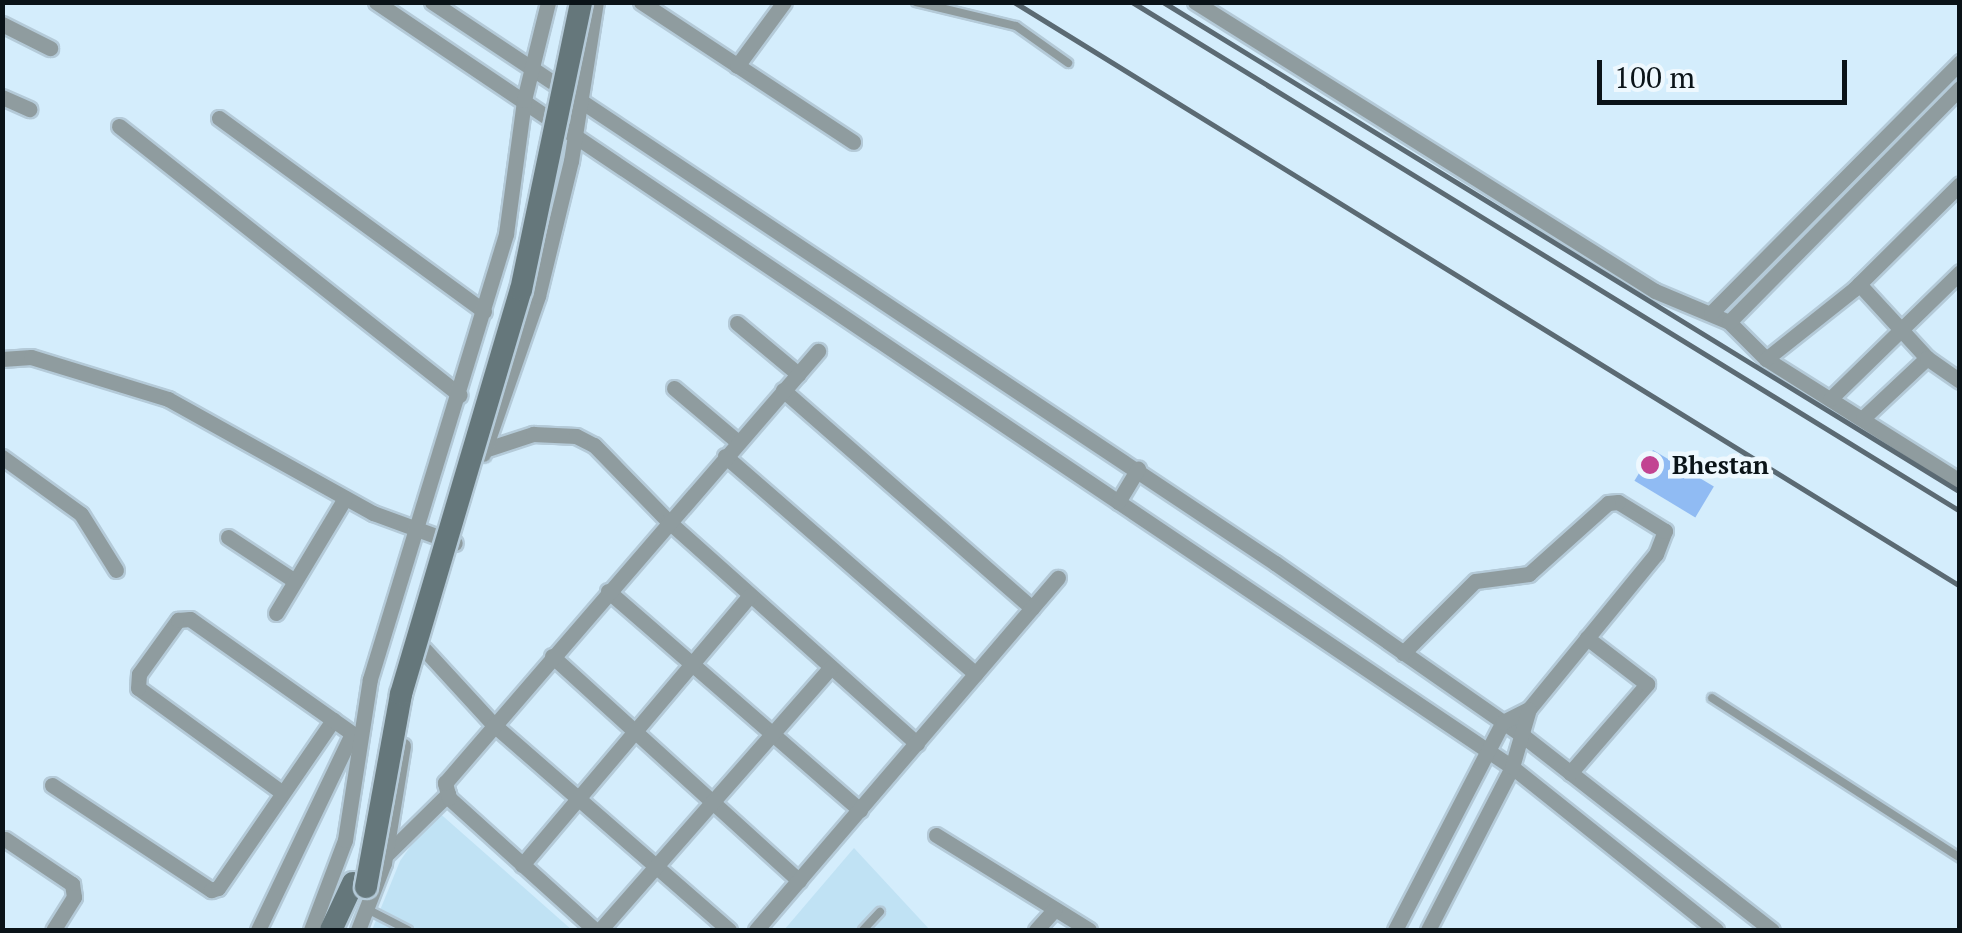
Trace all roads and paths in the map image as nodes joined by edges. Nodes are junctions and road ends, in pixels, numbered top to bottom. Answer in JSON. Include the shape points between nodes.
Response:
{"nodes":[{"id":1,"x":376,"y":2,"type":"edge"},
{"id":2,"x":432,"y":2,"type":"edge"},
{"id":3,"x":548,"y":2,"type":"edge"},
{"id":4,"x":566,"y":2,"type":"edge"},
{"id":5,"x":580,"y":2,"type":"edge"},
{"id":6,"x":596,"y":2,"type":"edge"},
{"id":7,"x":641,"y":2,"type":"edge"},
{"id":8,"x":784,"y":2,"type":"edge"},
{"id":9,"x":916,"y":2,"type":"edge"},
{"id":10,"x":1195,"y":2,"type":"edge"},
{"id":11,"x":2,"y":24,"type":"edge"},
{"id":12,"x":50,"y":48,"type":"dead end"},
{"id":13,"x":1068,"y":62,"type":"dead end"},
{"id":14,"x":1960,"y":62,"type":"edge"},
{"id":15,"x":738,"y":66,"type":"junction"},
{"id":16,"x":532,"y":69,"type":"junction"},
{"id":17,"x":1960,"y":88,"type":"edge"},
{"id":18,"x":2,"y":96,"type":"edge"},
{"id":19,"x":524,"y":100,"type":"junction"},
{"id":20,"x":581,"y":100,"type":"junction"},
{"id":21,"x":29,"y":109,"type":"dead end"},
{"id":22,"x":219,"y":118,"type":"dead end"},
{"id":23,"x":118,"y":126,"type":"dead end"},
{"id":24,"x":576,"y":132,"type":"junction"},
{"id":25,"x":854,"y":142,"type":"dead end"},
{"id":26,"x":1960,"y":184,"type":"edge"},
{"id":27,"x":1960,"y":272,"type":"edge"},
{"id":28,"x":1859,"y":284,"type":"junction"},
{"id":29,"x":484,"y":312,"type":"junction"},
{"id":30,"x":1712,"y":313,"type":"junction"},
{"id":31,"x":1729,"y":322,"type":"junction"},
{"id":32,"x":738,"y":323,"type":"dead end"},
{"id":33,"x":1902,"y":328,"type":"junction"},
{"id":34,"x":818,"y":351,"type":"dead end"},
{"id":35,"x":1927,"y":358,"type":"junction"},
{"id":36,"x":2,"y":359,"type":"edge"},
{"id":37,"x":1766,"y":359,"type":"junction"},
{"id":38,"x":798,"y":374,"type":"junction"},
{"id":39,"x":1960,"y":381,"type":"edge"},
{"id":40,"x":674,"y":388,"type":"dead end"},
{"id":41,"x":784,"y":390,"type":"junction"},
{"id":42,"x":460,"y":395,"type":"junction"},
{"id":43,"x":1830,"y":400,"type":"junction"},
{"id":44,"x":1863,"y":418,"type":"junction"},
{"id":45,"x":738,"y":442,"type":"junction"},
{"id":46,"x":484,"y":450,"type":"junction"},
{"id":47,"x":724,"y":456,"type":"junction"},
{"id":48,"x":2,"y":457,"type":"edge"},
{"id":49,"x":1138,"y":468,"type":"junction"},
{"id":50,"x":1960,"y":481,"type":"edge"},
{"id":51,"x":345,"y":498,"type":"junction"},
{"id":52,"x":1118,"y":502,"type":"junction"},
{"id":53,"x":668,"y":521,"type":"junction"},
{"id":54,"x":419,"y":532,"type":"junction"},
{"id":55,"x":228,"y":537,"type":"dead end"},
{"id":56,"x":455,"y":543,"type":"junction"},
{"id":57,"x":116,"y":570,"type":"dead end"},
{"id":58,"x":1058,"y":578,"type":"dead end"},
{"id":59,"x":295,"y":582,"type":"junction"},
{"id":60,"x":608,"y":591,"type":"junction"},
{"id":61,"x":750,"y":595,"type":"junction"},
{"id":62,"x":1032,"y":608,"type":"junction"},
{"id":63,"x":276,"y":613,"type":"dead end"},
{"id":64,"x":1587,"y":638,"type":"junction"},
{"id":65,"x":424,"y":649,"type":"junction"},
{"id":66,"x":1403,"y":653,"type":"junction"},
{"id":67,"x":552,"y":656,"type":"junction"},
{"id":68,"x":692,"y":664,"type":"junction"},
{"id":69,"x":831,"y":667,"type":"junction"},
{"id":70,"x":976,"y":674,"type":"junction"},
{"id":71,"x":1712,"y":698,"type":"dead end"},
{"id":72,"x":1529,"y":709,"type":"junction"},
{"id":73,"x":333,"y":720,"type":"junction"},
{"id":74,"x":1503,"y":722,"type":"junction"},
{"id":75,"x":494,"y":725,"type":"junction"},
{"id":76,"x":635,"y":732,"type":"junction"},
{"id":77,"x":772,"y":734,"type":"junction"},
{"id":78,"x":356,"y":737,"type":"junction"},
{"id":79,"x":1525,"y":738,"type":"junction"},
{"id":80,"x":917,"y":744,"type":"junction"},
{"id":81,"x":1488,"y":752,"type":"junction"},
{"id":82,"x":1512,"y":768,"type":"junction"},
{"id":83,"x":1570,"y":773,"type":"junction"},
{"id":84,"x":52,"y":785,"type":"dead end"},
{"id":85,"x":280,"y":791,"type":"junction"},
{"id":86,"x":448,"y":794,"type":"junction"},
{"id":87,"x":578,"y":798,"type":"junction"},
{"id":88,"x":712,"y":802,"type":"junction"},
{"id":89,"x":860,"y":810,"type":"junction"},
{"id":90,"x":936,"y":834,"type":"dead end"},
{"id":91,"x":6,"y":839,"type":"dead end"},
{"id":92,"x":384,"y":858,"type":"junction"},
{"id":93,"x":1960,"y":858,"type":"edge"},
{"id":94,"x":522,"y":865,"type":"junction"},
{"id":95,"x":656,"y":866,"type":"junction"},
{"id":96,"x":1702,"y":876,"type":"junction"},
{"id":97,"x":800,"y":881,"type":"junction"},
{"id":98,"x":362,"y":893,"type":"junction"},
{"id":99,"x":1680,"y":902,"type":"junction"},
{"id":100,"x":1055,"y":909,"type":"junction"},
{"id":101,"x":880,"y":912,"type":"dead end"},
{"id":102,"x":54,"y":930,"type":"edge"},
{"id":103,"x":258,"y":930,"type":"edge"},
{"id":104,"x":311,"y":930,"type":"edge"},
{"id":105,"x":331,"y":930,"type":"edge"},
{"id":106,"x":348,"y":930,"type":"edge"},
{"id":107,"x":358,"y":930,"type":"edge"},
{"id":108,"x":408,"y":930,"type":"edge"},
{"id":109,"x":598,"y":930,"type":"edge"},
{"id":110,"x":730,"y":930,"type":"edge"},
{"id":111,"x":756,"y":930,"type":"edge"},
{"id":112,"x":863,"y":930,"type":"edge"},
{"id":113,"x":1036,"y":930,"type":"edge"},
{"id":114,"x":1089,"y":930,"type":"edge"},
{"id":115,"x":1395,"y":930,"type":"edge"},
{"id":116,"x":1428,"y":930,"type":"edge"},
{"id":117,"x":1716,"y":930,"type":"edge"},
{"id":118,"x":1772,"y":930,"type":"edge"}],
"edges":[{"from":1,"to":19,"type":"street"},
{"from":2,"to":16,"type":"street"},
{"from":3,"to":16,"type":"street"},
{"from":4,"to":98,"type":"street","via":[[507,286],[387,690]]},
{"from":5,"to":98,"type":"street","bridge":true,"via":[[521,290],[402,694]]},
{"from":6,"to":20,"type":"street"},
{"from":7,"to":15,"type":"street"},
{"from":8,"to":15,"type":"street"},
{"from":9,"to":13,"type":"lane","via":[[1016,26]]},
{"from":10,"to":30,"type":"street","via":[[1655,290]]},
{"from":11,"to":12,"type":"street"},
{"from":14,"to":30,"type":"street"},
{"from":15,"to":25,"type":"street"},
{"from":16,"to":19,"type":"street"},
{"from":16,"to":20,"type":"street"},
{"from":17,"to":31,"type":"street"},
{"from":18,"to":21,"type":"street"},
{"from":19,"to":24,"type":"street"},
{"from":19,"to":29,"type":"street","via":[[506,234]]},
{"from":20,"to":24,"type":"street"},
{"from":20,"to":49,"type":"street"},
{"from":22,"to":29,"type":"street"},
{"from":23,"to":42,"type":"street"},
{"from":24,"to":46,"type":"street","via":[[538,296]]},
{"from":24,"to":52,"type":"street"},
{"from":26,"to":28,"type":"street"},
{"from":27,"to":33,"type":"street"},
{"from":28,"to":33,"type":"street"},
{"from":28,"to":37,"type":"street"},
{"from":29,"to":42,"type":"street"},
{"from":30,"to":31,"type":"street"},
{"from":31,"to":37,"type":"street"},
{"from":32,"to":38,"type":"street"},
{"from":33,"to":35,"type":"street"},
{"from":33,"to":43,"type":"street"},
{"from":34,"to":38,"type":"street"},
{"from":35,"to":39,"type":"street"},
{"from":35,"to":44,"type":"street"},
{"from":36,"to":51,"type":"street","via":[[30,357],[168,398]]},
{"from":37,"to":43,"type":"street"},
{"from":38,"to":41,"type":"street"},
{"from":40,"to":45,"type":"street"},
{"from":41,"to":45,"type":"street"},
{"from":41,"to":62,"type":"street"},
{"from":42,"to":54,"type":"street"},
{"from":43,"to":44,"type":"street"},
{"from":44,"to":50,"type":"street"},
{"from":45,"to":47,"type":"street"},
{"from":46,"to":53,"type":"street","via":[[533,434],[576,436]]},
{"from":46,"to":56,"type":"street"},
{"from":47,"to":53,"type":"street"},
{"from":47,"to":70,"type":"street"},
{"from":48,"to":57,"type":"street","via":[[81,514]]},
{"from":49,"to":52,"type":"street"},
{"from":49,"to":66,"type":"street"},
{"from":51,"to":54,"type":"street"},
{"from":51,"to":59,"type":"street"},
{"from":52,"to":81,"type":"street"},
{"from":53,"to":60,"type":"street"},
{"from":53,"to":61,"type":"street"},
{"from":54,"to":56,"type":"street"},
{"from":54,"to":78,"type":"street"},
{"from":55,"to":59,"type":"street"},
{"from":56,"to":65,"type":"street"},
{"from":58,"to":62,"type":"street"},
{"from":59,"to":63,"type":"street"},
{"from":60,"to":67,"type":"street"},
{"from":60,"to":68,"type":"street"},
{"from":61,"to":68,"type":"street"},
{"from":61,"to":69,"type":"street"},
{"from":62,"to":70,"type":"street"},
{"from":64,"to":66,"type":"street","via":[[1665,540],[1660,526],[1618,502],[1602,508],[1529,574],[1476,582]]},
{"from":64,"to":72,"type":"street"},
{"from":64,"to":83,"type":"street","via":[[1647,684]]},
{"from":65,"to":75,"type":"street"},
{"from":65,"to":92,"type":"street"},
{"from":66,"to":74,"type":"street"},
{"from":67,"to":75,"type":"street"},
{"from":67,"to":76,"type":"street"},
{"from":68,"to":76,"type":"street"},
{"from":68,"to":77,"type":"street"},
{"from":69,"to":77,"type":"street"},
{"from":69,"to":80,"type":"street"},
{"from":70,"to":80,"type":"street"},
{"from":71,"to":93,"type":"lane"},
{"from":72,"to":74,"type":"street"},
{"from":72,"to":79,"type":"street"},
{"from":73,"to":78,"type":"street"},
{"from":73,"to":85,"type":"street"},
{"from":73,"to":85,"type":"street","via":[[190,619],[178,620],[139,674],[138,688]]},
{"from":74,"to":79,"type":"street"},
{"from":74,"to":81,"type":"street"},
{"from":75,"to":86,"type":"street","via":[[445,782]]},
{"from":75,"to":87,"type":"street"},
{"from":76,"to":87,"type":"street"},
{"from":76,"to":88,"type":"street"},
{"from":77,"to":88,"type":"street"},
{"from":77,"to":89,"type":"street"},
{"from":78,"to":103,"type":"street"},
{"from":78,"to":104,"type":"street","via":[[345,840]]},
{"from":79,"to":82,"type":"street"},
{"from":79,"to":83,"type":"street"},
{"from":80,"to":89,"type":"street"},
{"from":81,"to":82,"type":"street"},
{"from":81,"to":115,"type":"street"},
{"from":82,"to":99,"type":"street"},
{"from":82,"to":116,"type":"street"},
{"from":83,"to":96,"type":"street"},
{"from":84,"to":85,"type":"street","via":[[211,890],[224,882]]},
{"from":86,"to":92,"type":"street"},
{"from":86,"to":94,"type":"street"},
{"from":87,"to":94,"type":"street"},
{"from":87,"to":95,"type":"street"},
{"from":88,"to":95,"type":"street"},
{"from":88,"to":97,"type":"street"},
{"from":89,"to":97,"type":"street"},
{"from":90,"to":100,"type":"street"},
{"from":91,"to":102,"type":"street","via":[[72,884],[74,897]]},
{"from":92,"to":98,"type":"street"},
{"from":94,"to":109,"type":"street"},
{"from":95,"to":109,"type":"street"},
{"from":95,"to":110,"type":"street"},
{"from":96,"to":99,"type":"street"},
{"from":96,"to":118,"type":"street"},
{"from":97,"to":111,"type":"street"},
{"from":98,"to":105,"type":"street"},
{"from":98,"to":106,"type":"street"},
{"from":98,"to":107,"type":"street"},
{"from":98,"to":108,"type":"lane"},
{"from":99,"to":117,"type":"street"},
{"from":100,"to":113,"type":"street"},
{"from":100,"to":114,"type":"street"},
{"from":101,"to":112,"type":"lane"}]}
